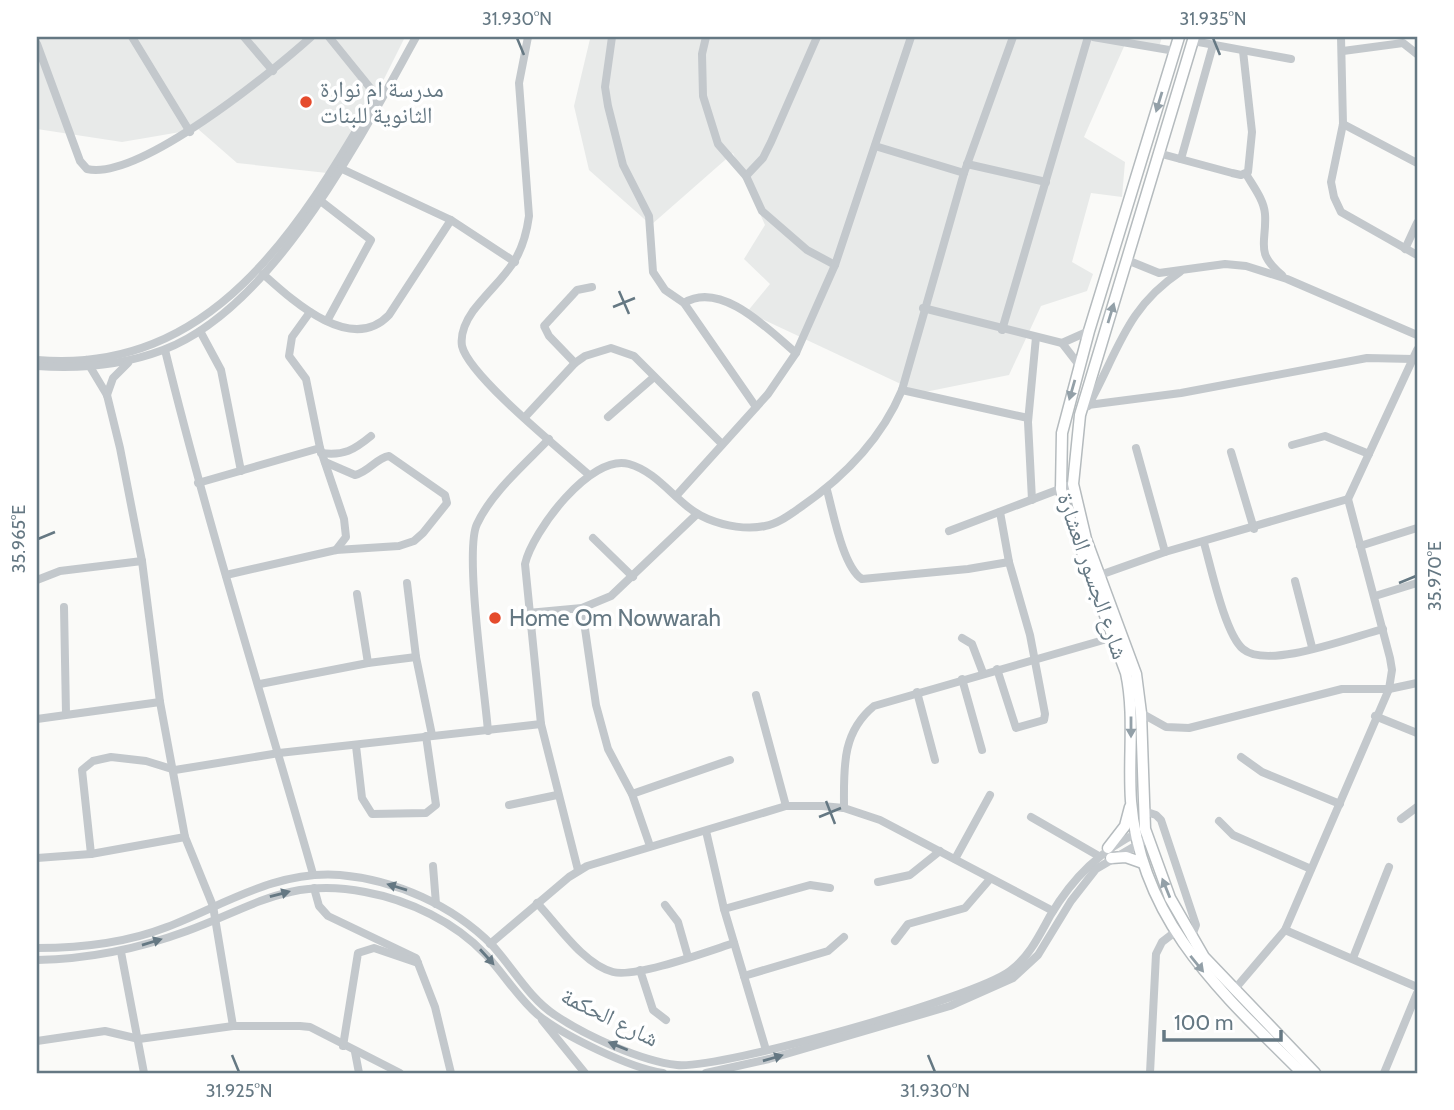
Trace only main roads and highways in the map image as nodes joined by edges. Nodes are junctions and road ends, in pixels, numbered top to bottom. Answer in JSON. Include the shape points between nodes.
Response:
{"nodes":[{"id":1,"x":1179,"y":37,"type":"edge"},
{"id":2,"x":1193,"y":39,"type":"edge"},
{"id":3,"x":1131,"y":800,"type":"junction"},
{"id":4,"x":1142,"y":837,"type":"junction"},
{"id":5,"x":1143,"y":863,"type":"junction"},
{"id":6,"x":1302,"y":1073,"type":"edge"},
{"id":7,"x":1315,"y":1073,"type":"edge"}],
"edges":[{"from":1,"to":3,"type":"main road","name":"شارع الجسور العشارة","one_way":true,"via":[[1062,433],[1061,489],[1129,688]]},
{"from":4,"to":2,"type":"main road","name":"شارع الجسور العشارة","one_way":true,"via":[[1141,713],[1131,658],[1086,539],[1073,484],[1080,415]]},
{"from":3,"to":4,"type":"main road","name":"شارع الجسور العشارة"},
{"from":3,"to":5,"type":"main road","via":[[1125,826],[1109,853]]},
{"from":4,"to":5,"type":"main road","name":"شارع الجسور العشارة"},
{"from":7,"to":4,"type":"main road","name":"شارع الجسور العشارة","one_way":true,"via":[[1191,938]]},
{"from":5,"to":6,"type":"main road","name":"شارع الجسور العشارة","one_way":true,"via":[[1175,932],[1220,990]]}]}
